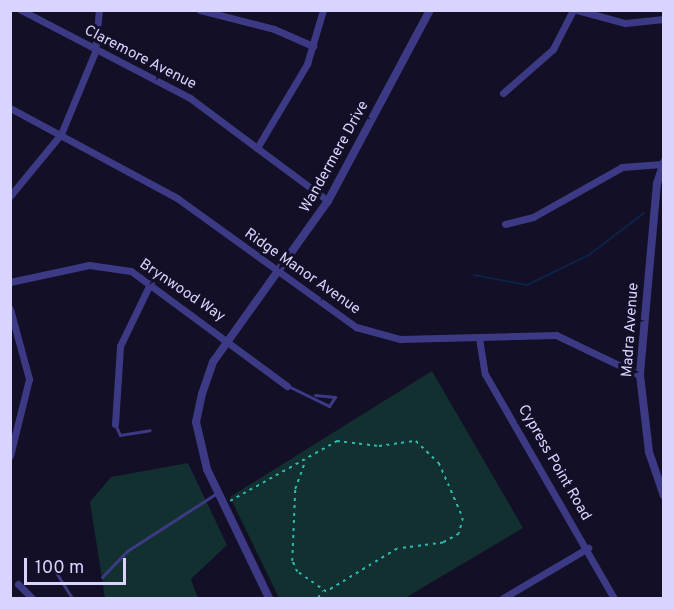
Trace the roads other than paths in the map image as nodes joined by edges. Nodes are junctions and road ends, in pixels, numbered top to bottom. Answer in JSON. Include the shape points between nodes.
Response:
{"nodes":[{"id":1,"x":21,"y":10,"type":"edge"},
{"id":2,"x":99,"y":10,"type":"edge"},
{"id":3,"x":200,"y":10,"type":"edge"},
{"id":4,"x":322,"y":10,"type":"edge"},
{"id":5,"x":430,"y":10,"type":"edge"},
{"id":6,"x":575,"y":10,"type":"edge"},
{"id":7,"x":663,"y":20,"type":"edge"},
{"id":8,"x":313,"y":46,"type":"junction"},
{"id":9,"x":95,"y":52,"type":"junction"},
{"id":10,"x":503,"y":93,"type":"dead end"},
{"id":11,"x":10,"y":108,"type":"edge"},
{"id":12,"x":61,"y":134,"type":"junction"},
{"id":13,"x":257,"y":148,"type":"junction"},
{"id":14,"x":663,"y":163,"type":"edge"},
{"id":15,"x":10,"y":196,"type":"edge"},
{"id":16,"x":328,"y":201,"type":"junction"},
{"id":17,"x":506,"y":224,"type":"dead end"},
{"id":18,"x":279,"y":273,"type":"junction"},
{"id":19,"x":10,"y":282,"type":"edge"},
{"id":20,"x":151,"y":282,"type":"junction"},
{"id":21,"x":10,"y":309,"type":"edge"},
{"id":22,"x":229,"y":338,"type":"junction"},
{"id":23,"x":479,"y":338,"type":"junction"},
{"id":24,"x":640,"y":375,"type":"junction"},
{"id":25,"x":287,"y":386,"type":"joint"},
{"id":26,"x":315,"y":395,"type":"junction"},
{"id":27,"x":115,"y":424,"type":"joint"},
{"id":28,"x":150,"y":430,"type":"dead end"},
{"id":29,"x":10,"y":456,"type":"edge"},
{"id":30,"x":215,"y":494,"type":"junction"},
{"id":31,"x":663,"y":496,"type":"edge"},
{"id":32,"x":588,"y":548,"type":"junction"},
{"id":33,"x":50,"y":563,"type":"dead end"},
{"id":34,"x":102,"y":577,"type":"dead end"},
{"id":35,"x":18,"y":584,"type":"dead end"},
{"id":36,"x":32,"y":598,"type":"edge"},
{"id":37,"x":72,"y":598,"type":"edge"},
{"id":38,"x":269,"y":598,"type":"edge"},
{"id":39,"x":503,"y":598,"type":"edge"},
{"id":40,"x":614,"y":598,"type":"edge"}],
"edges":[{"from":1,"to":9,"type":"street","name":"Claremore Avenue"},
{"from":2,"to":9,"type":"street"},
{"from":3,"to":8,"type":"street","via":[[274,29]]},
{"from":4,"to":8,"type":"street"},
{"from":5,"to":16,"type":"street","name":"Wandermere Drive"},
{"from":6,"to":7,"type":"street","via":[[625,23]]},
{"from":6,"to":10,"type":"street","via":[[553,49]]},
{"from":8,"to":13,"type":"street"},
{"from":9,"to":12,"type":"street"},
{"from":9,"to":13,"type":"street","name":"Claremore Avenue","via":[[190,98]]},
{"from":11,"to":12,"type":"street","name":"Ridge Manor Avenue"},
{"from":12,"to":15,"type":"street"},
{"from":12,"to":18,"type":"street","name":"Ridge Manor Avenue","via":[[177,198]]},
{"from":13,"to":16,"type":"street","name":"Claremore Avenue"},
{"from":14,"to":17,"type":"street","via":[[622,166],[533,217]]},
{"from":14,"to":24,"type":"street","name":"Madra Avenue"},
{"from":16,"to":18,"type":"street","name":"Wandermere Drive"},
{"from":18,"to":22,"type":"street","name":"Wandermere Drive"},
{"from":18,"to":23,"type":"street","name":"Ridge Manor Avenue","via":[[356,327],[400,339]]},
{"from":19,"to":20,"type":"street","name":"Brynwood Way","via":[[105,265]]},
{"from":20,"to":22,"type":"street","name":"Brynwood Way"},
{"from":20,"to":27,"type":"street","via":[[120,346]]},
{"from":21,"to":29,"type":"street","via":[[29,379]]},
{"from":22,"to":25,"type":"street","name":"Brynwood Way"},
{"from":22,"to":30,"type":"street","name":"Wandermere Drive","via":[[213,362],[196,422]]},
{"from":23,"to":24,"type":"street","name":"Ridge Manor Avenue","via":[[556,335]]},
{"from":23,"to":32,"type":"street","name":"Cypress Point Road","via":[[485,374]]},
{"from":24,"to":31,"type":"street","name":"Madra Avenue","via":[[649,452]]},
{"from":25,"to":26,"type":"lane"},
{"from":26,"to":26,"type":"lane","via":[[329,406],[335,398],[333,394]]},
{"from":27,"to":28,"type":"lane","via":[[120,435]]},
{"from":30,"to":34,"type":"lane","via":[[127,551]]},
{"from":30,"to":38,"type":"street","name":"Wandermere Drive","via":[[224,504]]},
{"from":32,"to":39,"type":"street"},
{"from":32,"to":40,"type":"street","name":"Cypress Point Road"},
{"from":33,"to":37,"type":"lane"},
{"from":35,"to":36,"type":"street"}]}
